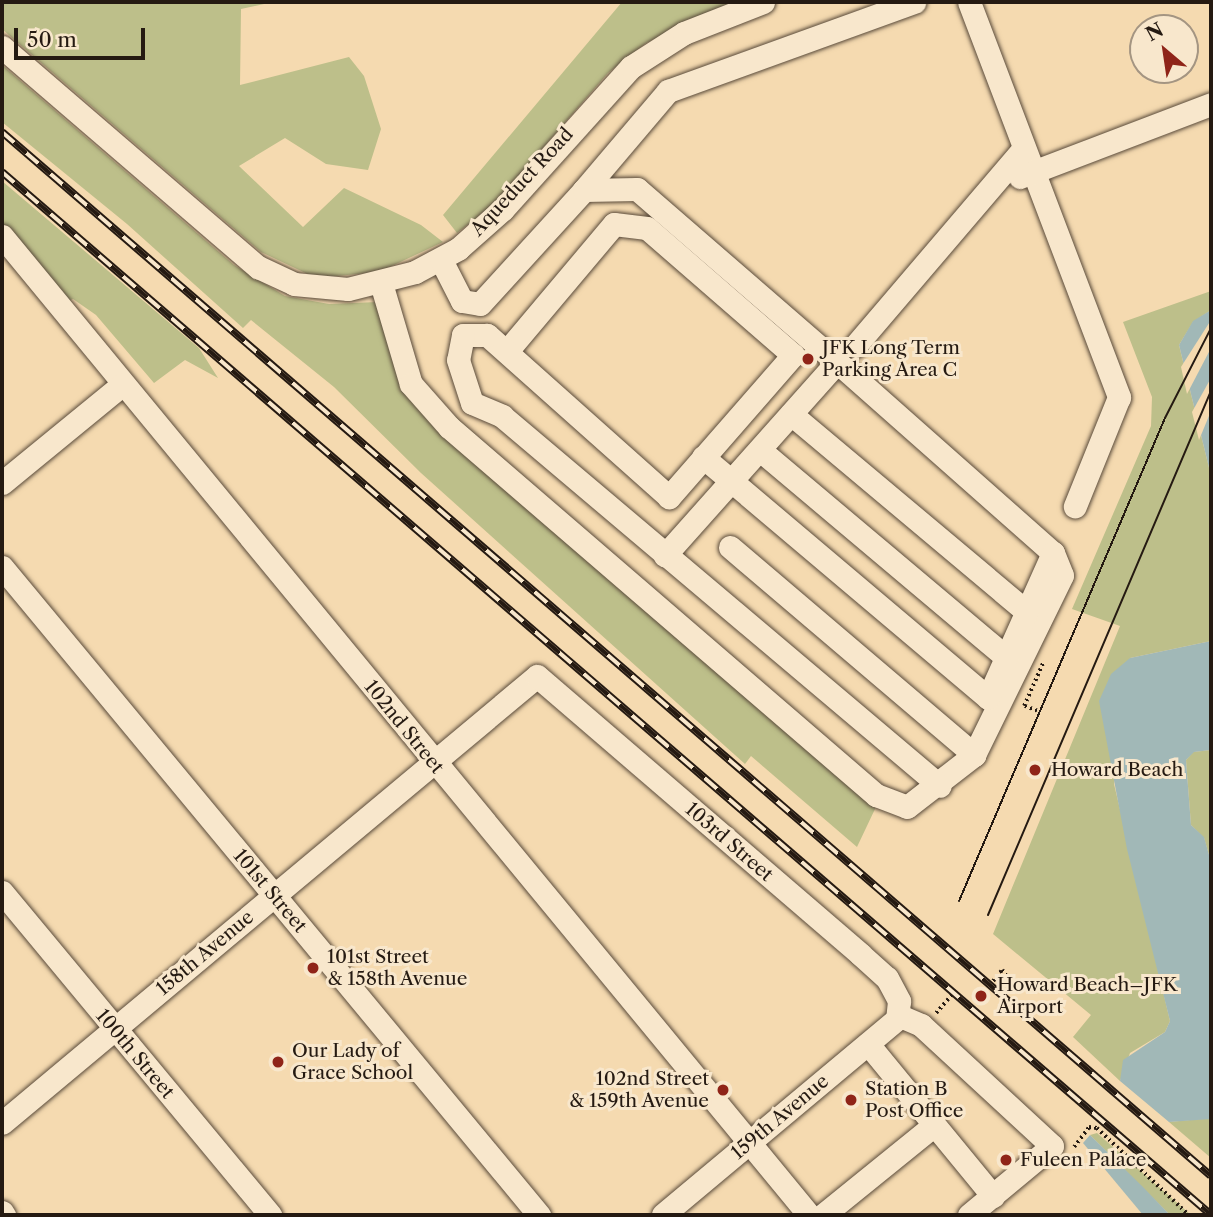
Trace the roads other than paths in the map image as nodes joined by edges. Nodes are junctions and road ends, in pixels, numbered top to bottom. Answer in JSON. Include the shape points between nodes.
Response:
{"nodes":[{"id":1,"x":763,"y":2,"type":"edge"},
{"id":2,"x":914,"y":2,"type":"edge"},
{"id":3,"x":969,"y":2,"type":"edge"},
{"id":4,"x":2,"y":47,"type":"edge"},
{"id":5,"x":1211,"y":104,"type":"edge"},
{"id":6,"x":1024,"y":148,"type":"junction"},
{"id":7,"x":1033,"y":172,"type":"junction"},
{"id":8,"x":584,"y":190,"type":"junction"},
{"id":9,"x":987,"y":190,"type":"junction"},
{"id":10,"x":2,"y":236,"type":"edge"},
{"id":11,"x":441,"y":260,"type":"junction"},
{"id":12,"x":381,"y":283,"type":"junction"},
{"id":13,"x":472,"y":302,"type":"junction"},
{"id":14,"x":470,"y":335,"type":"junction"},
{"id":15,"x":855,"y":346,"type":"dead end"},
{"id":16,"x":507,"y":351,"type":"junction"},
{"id":17,"x":837,"y":362,"type":"junction"},
{"id":18,"x":123,"y":384,"type":"junction"},
{"id":19,"x":472,"y":403,"type":"junction"},
{"id":20,"x":791,"y":414,"type":"junction"},
{"id":21,"x":449,"y":427,"type":"junction"},
{"id":22,"x":760,"y":450,"type":"junction"},
{"id":23,"x":703,"y":457,"type":"junction"},
{"id":24,"x":732,"y":481,"type":"junction"},
{"id":25,"x":2,"y":483,"type":"edge"},
{"id":26,"x":1075,"y":506,"type":"dead end"},
{"id":27,"x":730,"y":547,"type":"dead end"},
{"id":28,"x":1053,"y":553,"type":"junction"},
{"id":29,"x":666,"y":555,"type":"junction"},
{"id":30,"x":2,"y":567,"type":"edge"},
{"id":31,"x":1027,"y":612,"type":"junction"},
{"id":32,"x":1007,"y":657,"type":"junction"},
{"id":33,"x":537,"y":676,"type":"joint"},
{"id":34,"x":975,"y":755,"type":"junction"},
{"id":35,"x":433,"y":763,"type":"junction"},
{"id":36,"x":940,"y":786,"type":"junction"},
{"id":37,"x":2,"y":892,"type":"edge"},
{"id":38,"x":274,"y":896,"type":"junction"},
{"id":39,"x":899,"y":1018,"type":"junction"},
{"id":40,"x":114,"y":1029,"type":"junction"},
{"id":41,"x":868,"y":1044,"type":"junction"},
{"id":42,"x":2,"y":1123,"type":"edge"},
{"id":43,"x":934,"y":1125,"type":"junction"},
{"id":44,"x":749,"y":1143,"type":"junction"},
{"id":45,"x":993,"y":1196,"type":"junction"},
{"id":46,"x":270,"y":1215,"type":"edge"},
{"id":47,"x":539,"y":1215,"type":"edge"},
{"id":48,"x":663,"y":1215,"type":"edge"},
{"id":49,"x":809,"y":1215,"type":"edge"},
{"id":50,"x":824,"y":1215,"type":"edge"},
{"id":51,"x":969,"y":1215,"type":"edge"}],
"edges":[{"from":1,"to":11,"type":"street","name":"Aqueduct Road","via":[[684,33],[631,66],[503,209]]},
{"from":2,"to":8,"type":"street","via":[[668,91]]},
{"from":3,"to":6,"type":"street"},
{"from":4,"to":12,"type":"street","name":"Aqueduct Road","via":[[258,267],[307,287],[348,289]]},
{"from":5,"to":7,"type":"street"},
{"from":6,"to":7,"type":"street"},
{"from":6,"to":9,"type":"street"},
{"from":7,"to":9,"type":"street"},
{"from":7,"to":26,"type":"street","via":[[1119,397]]},
{"from":8,"to":13,"type":"street","via":[[497,288],[480,304]]},
{"from":8,"to":17,"type":"street","via":[[637,189]]},
{"from":9,"to":15,"type":"street"},
{"from":10,"to":18,"type":"street","name":"102nd Street"},
{"from":11,"to":12,"type":"street","name":"Aqueduct Road"},
{"from":11,"to":13,"type":"street","via":[[462,301]]},
{"from":12,"to":21,"type":"street","via":[[411,384]]},
{"from":13,"to":14,"type":"street"},
{"from":14,"to":16,"type":"street","via":[[487,334]]},
{"from":14,"to":19,"type":"street","via":[[463,335],[458,359]]},
{"from":16,"to":23,"type":"street","via":[[669,497]]},
{"from":16,"to":23,"type":"street","via":[[614,224],[646,228],[793,355]]},
{"from":17,"to":20,"type":"street"},
{"from":17,"to":28,"type":"street"},
{"from":18,"to":25,"type":"street"},
{"from":18,"to":35,"type":"street","name":"102nd Street"},
{"from":19,"to":21,"type":"street"},
{"from":19,"to":29,"type":"street","via":[[502,416]]},
{"from":20,"to":22,"type":"street"},
{"from":20,"to":31,"type":"street"},
{"from":21,"to":36,"type":"street","via":[[876,795],[907,807]]},
{"from":22,"to":24,"type":"street"},
{"from":22,"to":32,"type":"street"},
{"from":23,"to":24,"type":"street"},
{"from":24,"to":29,"type":"street"},
{"from":24,"to":32,"type":"street","via":[[988,698]]},
{"from":27,"to":34,"type":"street"},
{"from":28,"to":31,"type":"street"},
{"from":28,"to":34,"type":"street","via":[[1062,575],[1054,597]]},
{"from":29,"to":36,"type":"street"},
{"from":30,"to":38,"type":"street","name":"101st Street"},
{"from":31,"to":32,"type":"street"},
{"from":33,"to":35,"type":"street","name":"158th Avenue"},
{"from":33,"to":39,"type":"street","name":"103rd Street","via":[[887,978]]},
{"from":34,"to":36,"type":"street"},
{"from":35,"to":38,"type":"street","name":"158th Avenue"},
{"from":35,"to":44,"type":"street","name":"102nd Street"},
{"from":37,"to":40,"type":"street","name":"100th Street"},
{"from":38,"to":40,"type":"street","name":"158th Avenue"},
{"from":38,"to":47,"type":"street","name":"101st Street"},
{"from":39,"to":41,"type":"street","name":"159th Avenue"},
{"from":39,"to":45,"type":"street","via":[[921,1025],[1063,1146]]},
{"from":40,"to":42,"type":"street","name":"158th Avenue"},
{"from":40,"to":46,"type":"street","name":"100th Street"},
{"from":41,"to":43,"type":"street"},
{"from":41,"to":44,"type":"street","name":"159th Avenue"},
{"from":43,"to":45,"type":"street"},
{"from":43,"to":50,"type":"street"},
{"from":44,"to":48,"type":"street","name":"159th Avenue"},
{"from":44,"to":49,"type":"street","name":"102nd Street"},
{"from":45,"to":51,"type":"street"}]}
